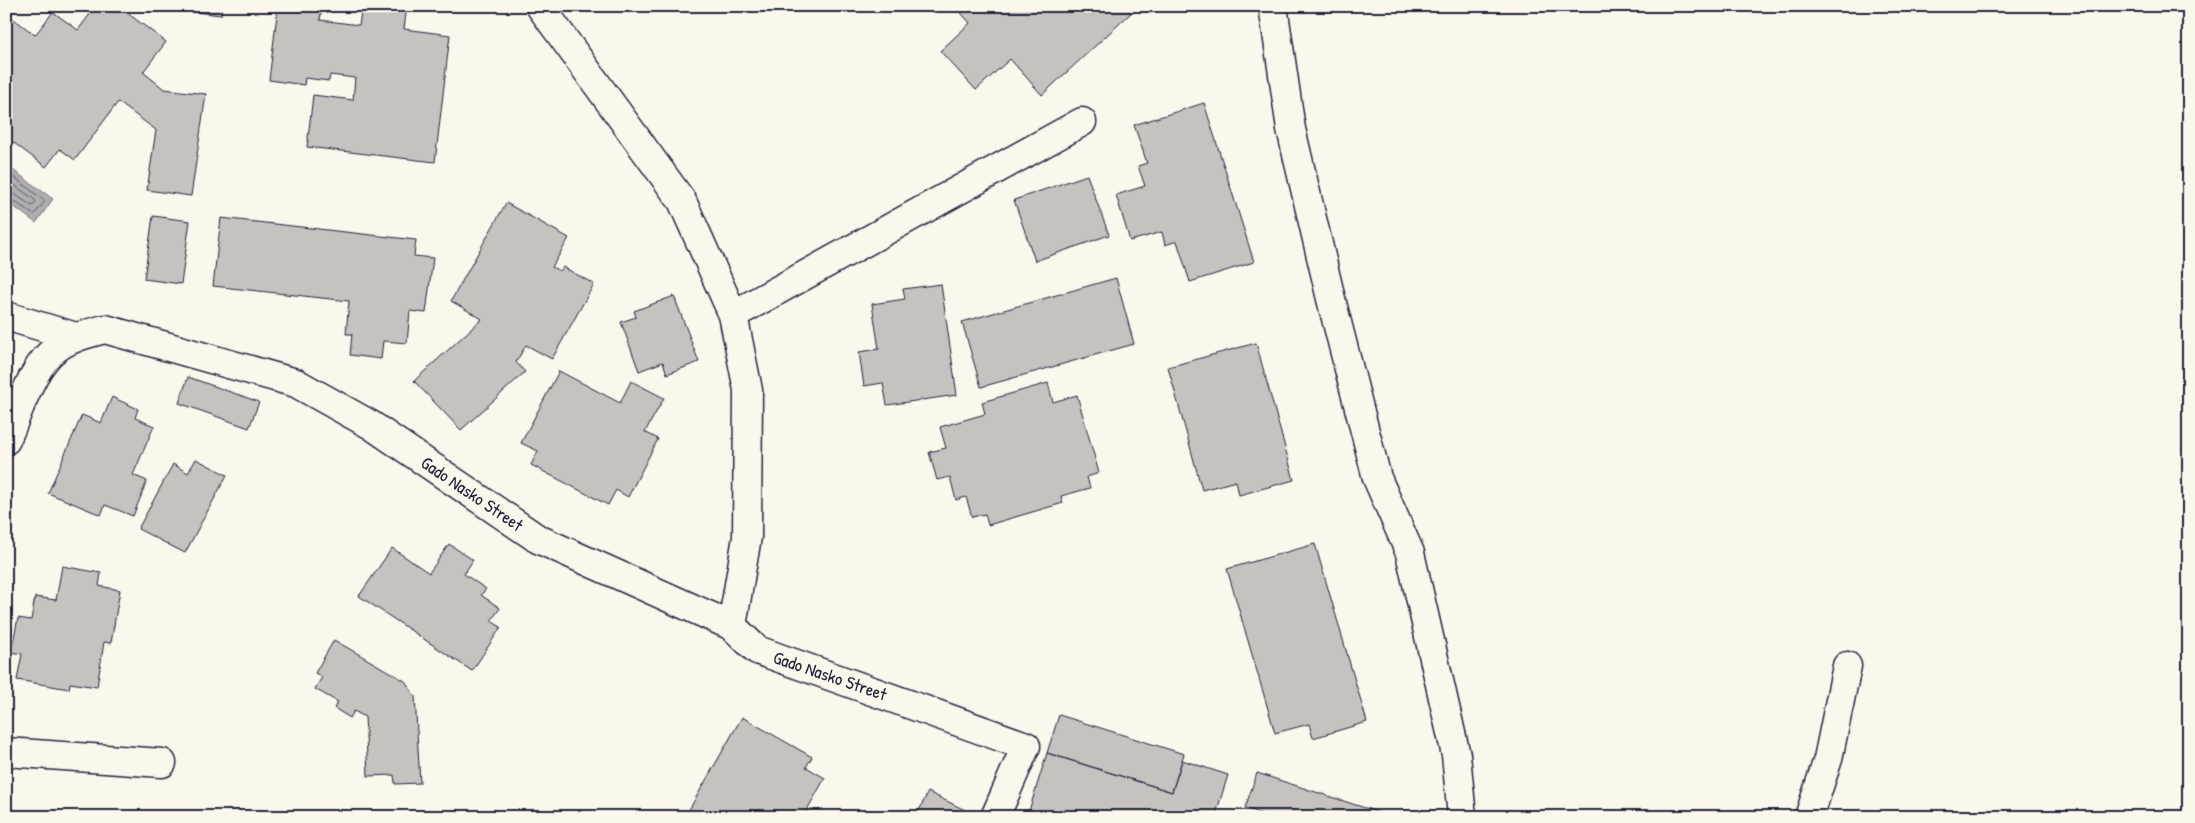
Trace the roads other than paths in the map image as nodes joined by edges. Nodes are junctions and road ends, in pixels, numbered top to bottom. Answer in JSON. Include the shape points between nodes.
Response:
{"nodes":[{"id":1,"x":540,"y":6,"type":"edge"},
{"id":2,"x":1273,"y":6,"type":"edge"},
{"id":3,"x":1082,"y":122,"type":"dead end"},
{"id":4,"x":734,"y":315,"type":"junction"},
{"id":5,"x":6,"y":316,"type":"edge"},
{"id":6,"x":76,"y":337,"type":"junction"},
{"id":7,"x":6,"y":440,"type":"edge"},
{"id":8,"x":732,"y":626,"type":"junction"},
{"id":9,"x":1847,"y":666,"type":"dead end"},
{"id":10,"x":6,"y":752,"type":"edge"},
{"id":11,"x":162,"y":763,"type":"dead end"},
{"id":12,"x":996,"y":817,"type":"edge"},
{"id":13,"x":1462,"y":817,"type":"edge"},
{"id":14,"x":1809,"y":817,"type":"edge"}],
"edges":[{"from":1,"to":4,"type":"street","via":[[682,201]]},
{"from":2,"to":13,"type":"street","via":[[1290,129],[1377,478],[1410,553],[1456,755]]},
{"from":3,"to":4,"type":"street"},
{"from":4,"to":8,"type":"street","via":[[748,390],[747,537]]},
{"from":5,"to":6,"type":"street"},
{"from":6,"to":7,"type":"street","name":"Gado Nasko Street","via":[[57,347],[38,366]]},
{"from":6,"to":8,"type":"street","name":"Gado Nasko Street","via":[[105,329],[296,384],[371,425],[538,539]]},
{"from":8,"to":12,"type":"street","name":"Gado Nasko Street","via":[[758,650],[1026,746]]},
{"from":9,"to":14,"type":"street","via":[[1828,760]]},
{"from":10,"to":11,"type":"street"}]}
